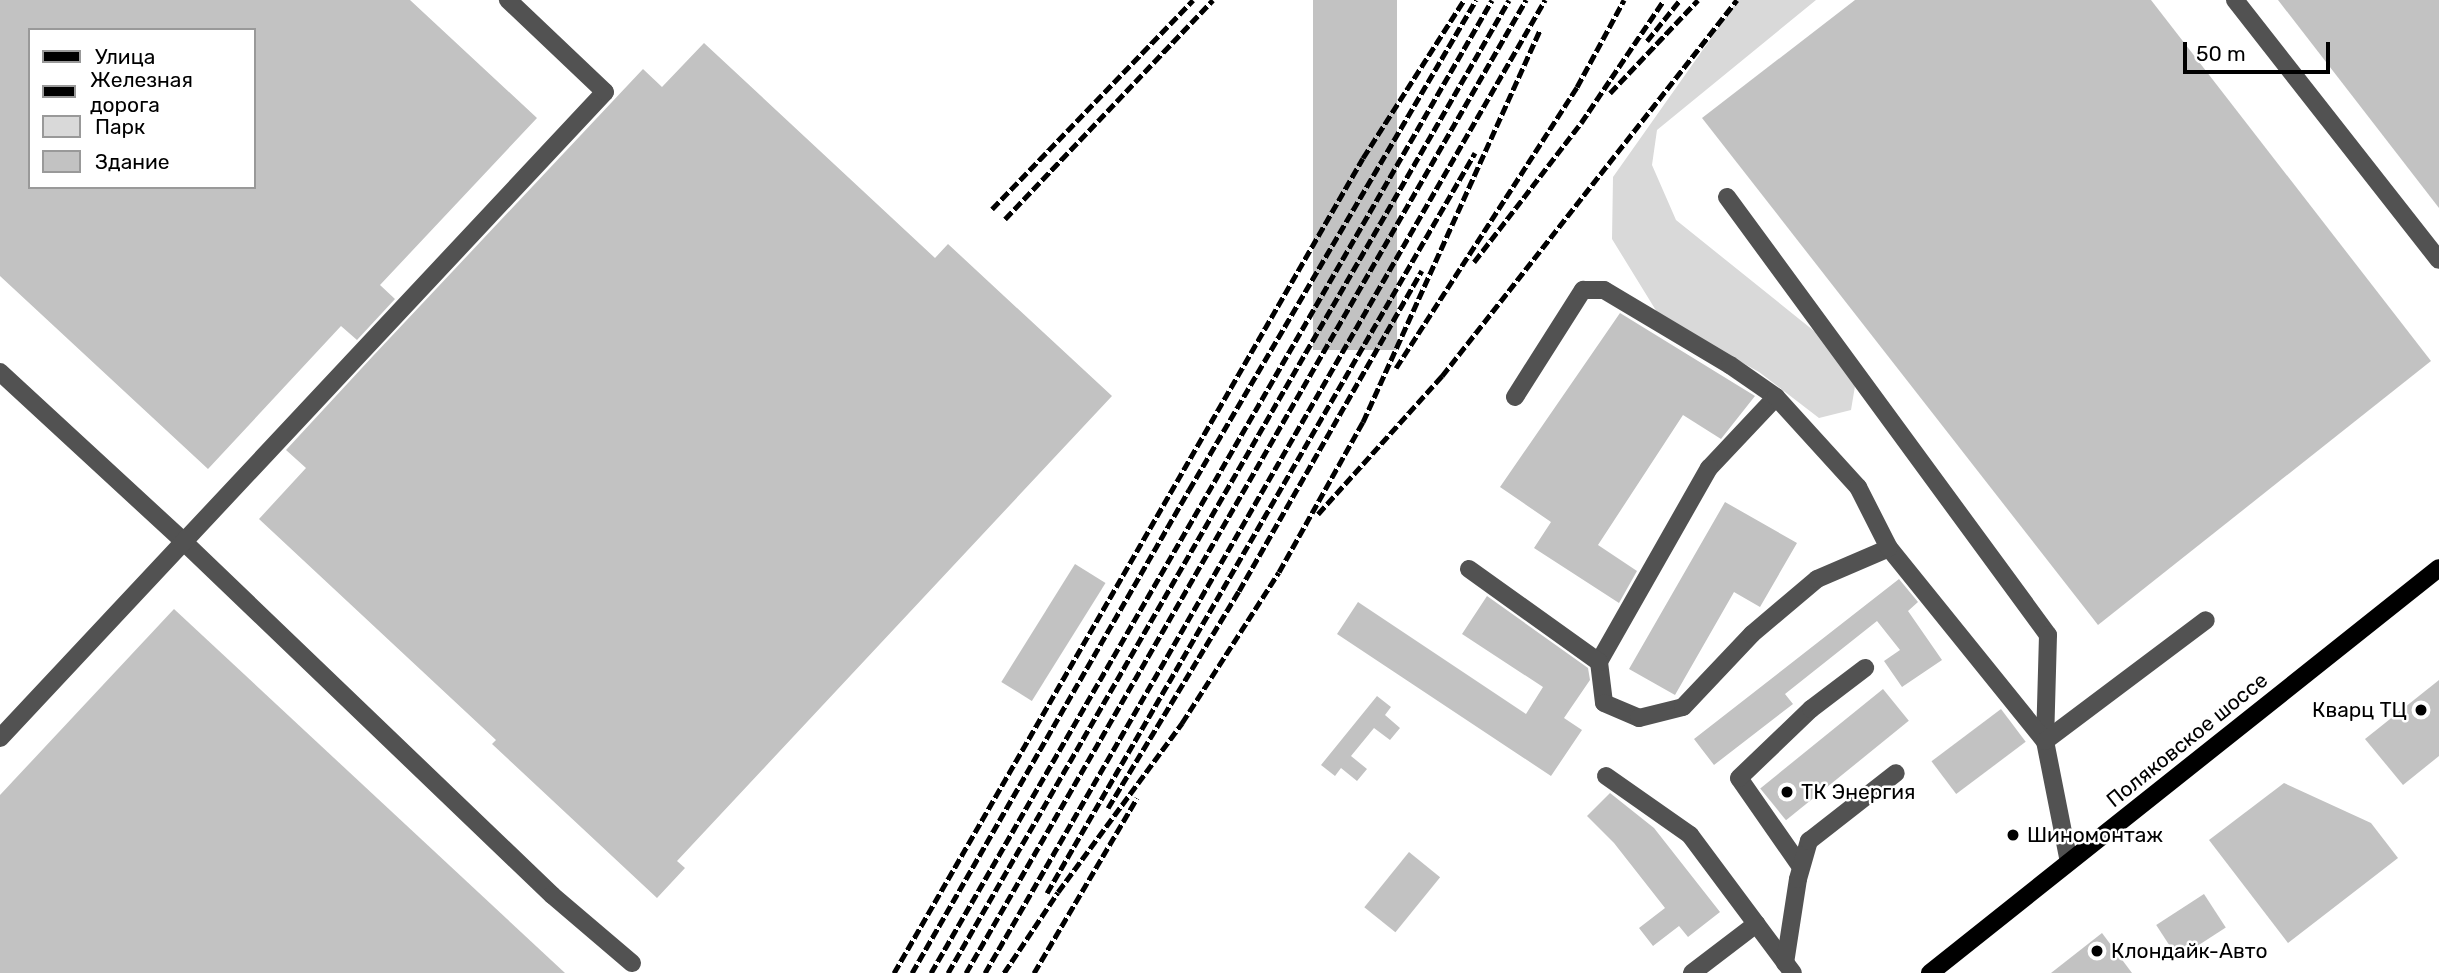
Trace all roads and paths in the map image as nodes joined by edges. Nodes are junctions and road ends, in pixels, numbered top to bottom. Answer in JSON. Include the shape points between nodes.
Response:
{"nodes":[{"id":1,"x":508,"y":0,"type":"edge"},
{"id":2,"x":2235,"y":0,"type":"edge"},
{"id":3,"x":1727,"y":197,"type":"dead end"},
{"id":4,"x":2439,"y":260,"type":"edge"},
{"id":5,"x":0,"y":372,"type":"edge"},
{"id":6,"x":1515,"y":397,"type":"dead end"},
{"id":7,"x":1776,"y":397,"type":"junction"},
{"id":8,"x":184,"y":542,"type":"junction"},
{"id":9,"x":1889,"y":548,"type":"junction"},
{"id":10,"x":2439,"y":568,"type":"edge"},
{"id":11,"x":1469,"y":569,"type":"dead end"},
{"id":12,"x":2206,"y":620,"type":"dead end"},
{"id":13,"x":1599,"y":662,"type":"junction"},
{"id":14,"x":1865,"y":668,"type":"dead end"},
{"id":15,"x":0,"y":738,"type":"edge"},
{"id":16,"x":2045,"y":741,"type":"junction"},
{"id":17,"x":1896,"y":774,"type":"dead end"},
{"id":18,"x":1606,"y":776,"type":"dead end"},
{"id":19,"x":2069,"y":862,"type":"junction"},
{"id":20,"x":1801,"y":867,"type":"junction"},
{"id":21,"x":1756,"y":924,"type":"junction"},
{"id":22,"x":632,"y":963,"type":"dead end"},
{"id":23,"x":1789,"y":968,"type":"edge"},
{"id":24,"x":1692,"y":973,"type":"edge"},
{"id":25,"x":1930,"y":973,"type":"edge"}],
"edges":[{"from":1,"to":8,"type":"lane","via":[[605,92]]},
{"from":2,"to":4,"type":"lane"},
{"from":3,"to":16,"type":"lane","via":[[2048,635]]},
{"from":5,"to":8,"type":"lane"},
{"from":6,"to":7,"type":"lane","via":[[1583,290],[1604,290]]},
{"from":7,"to":9,"type":"lane","via":[[1858,487]]},
{"from":7,"to":13,"type":"lane","via":[[1709,468]]},
{"from":8,"to":15,"type":"lane"},
{"from":8,"to":22,"type":"lane","via":[[552,895]]},
{"from":9,"to":13,"type":"lane","via":[[1817,579],[1752,634],[1683,707],[1639,718],[1604,703]]},
{"from":9,"to":16,"type":"lane"},
{"from":10,"to":19,"type":"main road","name":"Поляковское шоссе"},
{"from":11,"to":13,"type":"lane"},
{"from":12,"to":16,"type":"lane"},
{"from":14,"to":20,"type":"lane","via":[[1811,709],[1739,778]]},
{"from":16,"to":19,"type":"lane"},
{"from":17,"to":20,"type":"lane","via":[[1809,841]]},
{"from":18,"to":21,"type":"lane","via":[[1690,835]]},
{"from":19,"to":25,"type":"main road","name":"Поляковское шоссе"},
{"from":20,"to":23,"type":"lane"},
{"from":21,"to":23,"type":"lane"},
{"from":21,"to":24,"type":"lane"}]}
